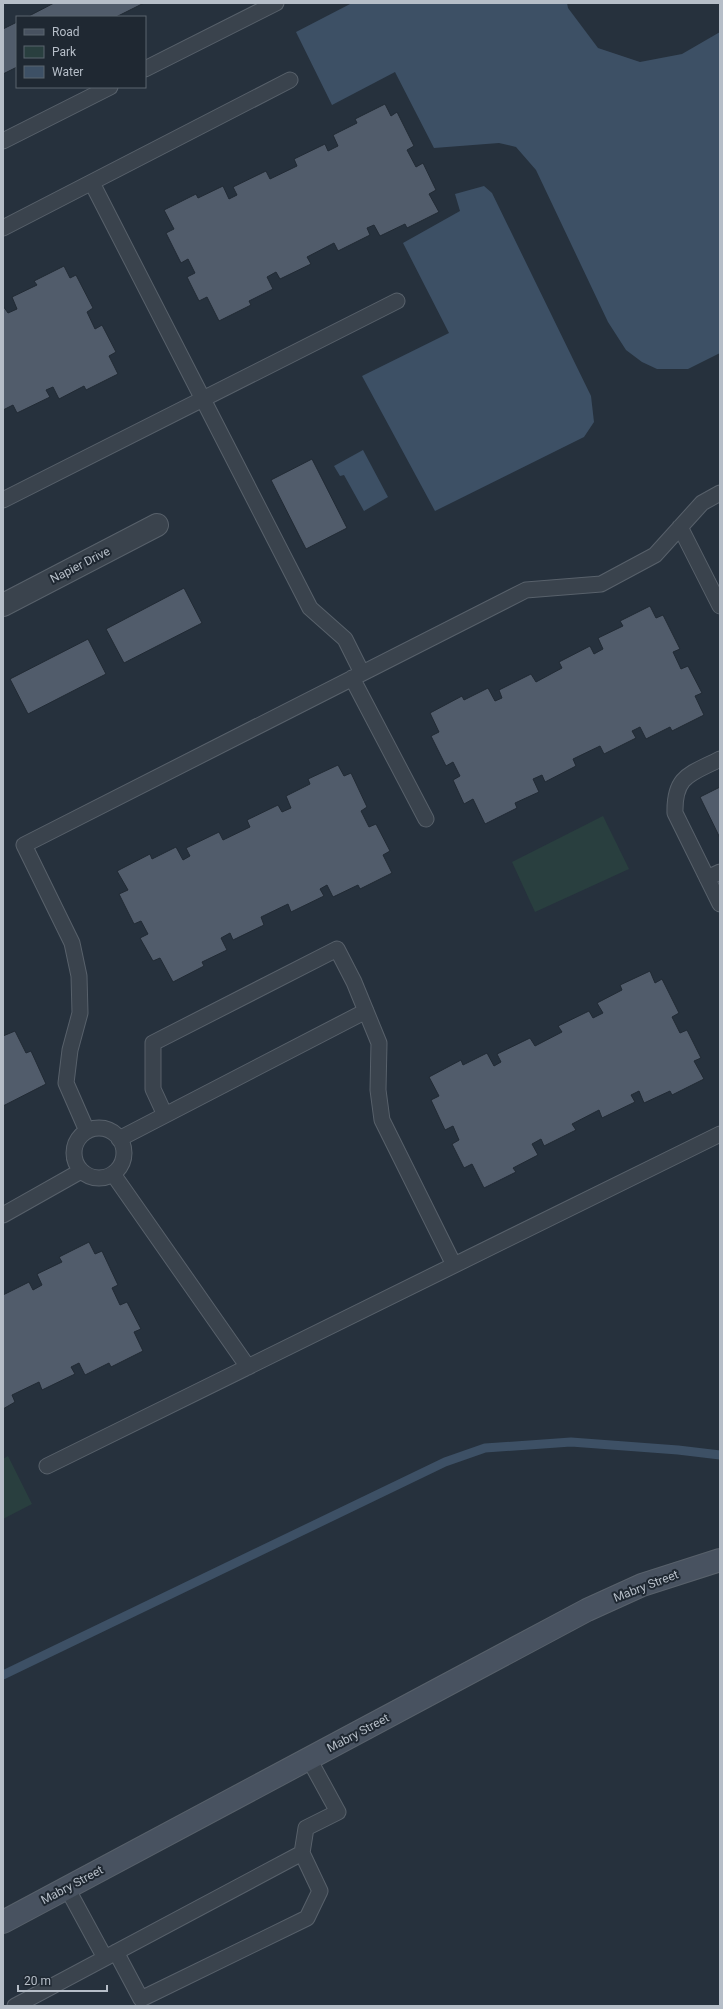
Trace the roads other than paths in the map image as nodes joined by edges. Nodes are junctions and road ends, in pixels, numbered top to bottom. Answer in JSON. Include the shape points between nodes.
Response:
{"nodes":[{"id":1,"x":276,"y":3,"type":"edge"},
{"id":2,"x":146,"y":68,"type":"edge"},
{"id":3,"x":290,"y":80,"type":"dead end"},
{"id":4,"x":108,"y":88,"type":"edge"},
{"id":5,"x":3,"y":141,"type":"edge"},
{"id":6,"x":92,"y":183,"type":"junction"},
{"id":7,"x":3,"y":228,"type":"edge"},
{"id":8,"x":397,"y":302,"type":"dead end"},
{"id":9,"x":202,"y":398,"type":"junction"},
{"id":10,"x":720,"y":493,"type":"edge"},
{"id":11,"x":3,"y":500,"type":"edge"},
{"id":12,"x":157,"y":525,"type":"dead end"},
{"id":13,"x":680,"y":527,"type":"junction"},
{"id":14,"x":3,"y":605,"type":"edge"},
{"id":15,"x":720,"y":606,"type":"edge"},
{"id":16,"x":357,"y":675,"type":"junction"},
{"id":17,"x":720,"y":759,"type":"edge"},
{"id":18,"x":426,"y":819,"type":"dead end"},
{"id":19,"x":714,"y":875,"type":"edge"},
{"id":20,"x":720,"y":904,"type":"edge"},
{"id":21,"x":366,"y":1011,"type":"junction"},
{"id":22,"x":165,"y":1115,"type":"junction"},
{"id":23,"x":87,"y":1130,"type":"junction"},
{"id":24,"x":720,"y":1134,"type":"edge"},
{"id":25,"x":119,"y":1139,"type":"junction"},
{"id":26,"x":81,"y":1170,"type":"junction"},
{"id":27,"x":113,"y":1174,"type":"junction"},
{"id":28,"x":3,"y":1215,"type":"edge"},
{"id":29,"x":454,"y":1265,"type":"junction"},
{"id":30,"x":248,"y":1367,"type":"junction"},
{"id":31,"x":47,"y":1466,"type":"dead end"},
{"id":32,"x":720,"y":1560,"type":"edge"},
{"id":33,"x":309,"y":1759,"type":"junction"},
{"id":34,"x":302,"y":1853,"type":"junction"},
{"id":35,"x":67,"y":1888,"type":"junction"},
{"id":36,"x":3,"y":1922,"type":"edge"},
{"id":37,"x":111,"y":1955,"type":"junction"},
{"id":38,"x":14,"y":2006,"type":"edge"}],
"edges":[{"from":1,"to":2,"type":"lane"},
{"from":3,"to":6,"type":"lane"},
{"from":4,"to":5,"type":"lane"},
{"from":6,"to":7,"type":"lane"},
{"from":6,"to":9,"type":"lane"},
{"from":8,"to":9,"type":"lane"},
{"from":9,"to":11,"type":"lane"},
{"from":9,"to":16,"type":"lane","via":[[310,608],[345,639]]},
{"from":10,"to":13,"type":"lane","via":[[702,503]]},
{"from":12,"to":14,"type":"street","name":"Napier Drive"},
{"from":13,"to":15,"type":"lane"},
{"from":13,"to":16,"type":"lane","via":[[655,555],[601,584],[526,590]]},
{"from":16,"to":18,"type":"lane"},
{"from":16,"to":23,"type":"lane","via":[[24,845],[72,943],[79,976],[80,1013],[70,1050],[66,1083]]},
{"from":17,"to":19,"type":"lane","via":[[687,776],[679,784],[674,797],[675,813]]},
{"from":19,"to":20,"type":"lane"},
{"from":21,"to":22,"type":"lane"},
{"from":21,"to":22,"type":"lane","via":[[336,948],[160,1039],[153,1043],[153,1089]]},
{"from":21,"to":29,"type":"lane","via":[[379,1043],[378,1090],[382,1120]]},
{"from":22,"to":25,"type":"lane"},
{"from":23,"to":25,"type":"lane","via":[[102,1128],[111,1131]]},
{"from":23,"to":26,"type":"lane","via":[[75,1143],[73,1152]]},
{"from":24,"to":29,"type":"lane"},
{"from":25,"to":27,"type":"lane","via":[[123,1143],[123,1160],[120,1168]]},
{"from":26,"to":27,"type":"lane","via":[[96,1178],[105,1178]]},
{"from":26,"to":28,"type":"lane"},
{"from":27,"to":30,"type":"lane"},
{"from":29,"to":30,"type":"lane"},
{"from":30,"to":31,"type":"lane"},
{"from":32,"to":33,"type":"street","name":"Mabry Street","via":[[642,1585],[588,1610]]},
{"from":33,"to":34,"type":"lane","via":[[338,1812],[306,1828]]},
{"from":33,"to":35,"type":"street","name":"Mabry Street"},
{"from":34,"to":37,"type":"lane"},
{"from":34,"to":37,"type":"lane","via":[[320,1891],[307,1918],[141,1999]]},
{"from":35,"to":36,"type":"street","name":"Mabry Street"},
{"from":35,"to":37,"type":"lane"},
{"from":37,"to":38,"type":"lane"}]}
